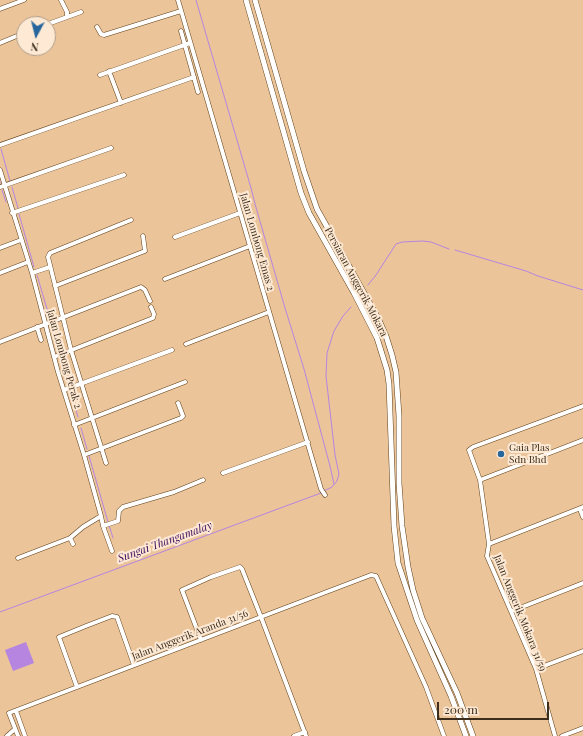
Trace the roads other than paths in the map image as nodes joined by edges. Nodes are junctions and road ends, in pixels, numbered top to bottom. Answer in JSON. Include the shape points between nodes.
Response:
{"nodes":[{"id":1,"x":24,"y":0,"type":"edge"},
{"id":2,"x":61,"y":0,"type":"edge"},
{"id":3,"x":178,"y":0,"type":"edge"},
{"id":4,"x":246,"y":0,"type":"edge"},
{"id":5,"x":255,"y":0,"type":"edge"},
{"id":6,"x":0,"y":9,"type":"edge"},
{"id":7,"x":81,"y":12,"type":"dead end"},
{"id":8,"x":179,"y":12,"type":"junction"},
{"id":9,"x":67,"y":17,"type":"junction"},
{"id":10,"x":56,"y":21,"type":"edge"},
{"id":11,"x":97,"y":27,"type":"dead end"},
{"id":12,"x":181,"y":31,"type":"dead end"},
{"id":13,"x":16,"y":36,"type":"edge"},
{"id":14,"x":0,"y":43,"type":"edge"},
{"id":15,"x":190,"y":43,"type":"junction"},
{"id":16,"x":185,"y":45,"type":"junction"},
{"id":17,"x":109,"y":71,"type":"junction"},
{"id":18,"x":100,"y":75,"type":"dead end"},
{"id":19,"x":194,"y":77,"type":"junction"},
{"id":20,"x":198,"y":92,"type":"dead end"},
{"id":21,"x":120,"y":103,"type":"junction"},
{"id":22,"x":0,"y":145,"type":"edge"},
{"id":23,"x":111,"y":148,"type":"dead end"},
{"id":24,"x":0,"y":170,"type":"edge"},
{"id":25,"x":124,"y":175,"type":"dead end"},
{"id":26,"x":2,"y":186,"type":"edge"},
{"id":27,"x":12,"y":213,"type":"junction"},
{"id":28,"x":240,"y":213,"type":"junction"},
{"id":29,"x":131,"y":220,"type":"dead end"},
{"id":30,"x":143,"y":236,"type":"dead end"},
{"id":31,"x":175,"y":238,"type":"dead end"},
{"id":32,"x":22,"y":240,"type":"junction"},
{"id":33,"x":250,"y":246,"type":"junction"},
{"id":34,"x":0,"y":248,"type":"edge"},
{"id":35,"x":28,"y":262,"type":"junction"},
{"id":36,"x":50,"y":267,"type":"junction"},
{"id":37,"x":0,"y":273,"type":"edge"},
{"id":38,"x":32,"y":273,"type":"junction"},
{"id":39,"x":165,"y":279,"type":"dead end"},
{"id":40,"x":55,"y":286,"type":"junction"},
{"id":41,"x":150,"y":301,"type":"dead end"},
{"id":42,"x":152,"y":307,"type":"dead end"},
{"id":43,"x":269,"y":312,"type":"junction"},
{"id":44,"x":63,"y":318,"type":"junction"},
{"id":45,"x":46,"y":324,"type":"junction"},
{"id":46,"x":37,"y":327,"type":"junction"},
{"id":47,"x":41,"y":340,"type":"dead end"},
{"id":48,"x":0,"y":342,"type":"edge"},
{"id":49,"x":186,"y":344,"type":"dead end"},
{"id":50,"x":71,"y":350,"type":"junction"},
{"id":51,"x":172,"y":350,"type":"dead end"},
{"id":52,"x":54,"y":357,"type":"junction"},
{"id":53,"x":185,"y":382,"type":"dead end"},
{"id":54,"x":82,"y":384,"type":"junction"},
{"id":55,"x":64,"y":390,"type":"junction"},
{"id":56,"x":178,"y":403,"type":"dead end"},
{"id":57,"x":583,"y":406,"type":"edge"},
{"id":58,"x":92,"y":418,"type":"junction"},
{"id":59,"x":74,"y":425,"type":"junction"},
{"id":60,"x":583,"y":440,"type":"edge"},
{"id":61,"x":308,"y":442,"type":"junction"},
{"id":62,"x":102,"y":448,"type":"junction"},
{"id":63,"x":84,"y":455,"type":"junction"},
{"id":64,"x":106,"y":464,"type":"dead end"},
{"id":65,"x":223,"y":473,"type":"dead end"},
{"id":66,"x":203,"y":480,"type":"dead end"},
{"id":67,"x":480,"y":480,"type":"junction"},
{"id":68,"x":325,"y":495,"type":"dead end"},
{"id":69,"x":581,"y":508,"type":"edge"},
{"id":70,"x":101,"y":516,"type":"junction"},
{"id":71,"x":583,"y":517,"type":"edge"},
{"id":72,"x":107,"y":525,"type":"junction"},
{"id":73,"x":70,"y":538,"type":"junction"},
{"id":74,"x":73,"y":544,"type":"dead end"},
{"id":75,"x":489,"y":544,"type":"junction"},
{"id":76,"x":112,"y":552,"type":"dead end"},
{"id":77,"x":18,"y":558,"type":"dead end"},
{"id":78,"x":583,"y":583,"type":"edge"},
{"id":79,"x":512,"y":610,"type":"junction"},
{"id":80,"x":261,"y":617,"type":"junction"},
{"id":81,"x":201,"y":640,"type":"junction"},
{"id":82,"x":583,"y":651,"type":"edge"},
{"id":83,"x":134,"y":665,"type":"junction"},
{"id":84,"x":536,"y":669,"type":"junction"},
{"id":85,"x":77,"y":687,"type":"junction"},
{"id":86,"x":16,"y":711,"type":"junction"},
{"id":87,"x":583,"y":728,"type":"edge"},
{"id":88,"x":15,"y":729,"type":"junction"},
{"id":89,"x":306,"y":734,"type":"edge"},
{"id":90,"x":7,"y":736,"type":"edge"},
{"id":91,"x":18,"y":736,"type":"edge"},
{"id":92,"x":25,"y":736,"type":"edge"},
{"id":93,"x":294,"y":736,"type":"edge"},
{"id":94,"x":444,"y":736,"type":"edge"},
{"id":95,"x":466,"y":736,"type":"edge"},
{"id":96,"x":473,"y":736,"type":"edge"},
{"id":97,"x":555,"y":736,"type":"edge"},
{"id":98,"x":562,"y":736,"type":"edge"}],
"edges":[{"from":1,"to":6,"type":"street"},
{"from":2,"to":9,"type":"street"},
{"from":3,"to":8,"type":"street","name":"Jalan Lombong Emas 2"},
{"from":4,"to":95,"type":"main road","name":"Persiaran Anggerik Mokara","via":[[301,193],[377,338],[389,384],[394,526],[398,563],[417,620]]},
{"from":5,"to":96,"type":"main road","name":"Persiaran Anggerik Mokara","via":[[317,209],[378,318],[392,355],[399,410],[402,526],[408,567],[422,618]]},
{"from":7,"to":9,"type":"street"},
{"from":8,"to":11,"type":"street","via":[[104,35]]},
{"from":8,"to":15,"type":"street","name":"Jalan Lombong Emas 2"},
{"from":9,"to":10,"type":"street"},
{"from":12,"to":16,"type":"street"},
{"from":13,"to":14,"type":"street"},
{"from":15,"to":16,"type":"street"},
{"from":15,"to":28,"type":"street","name":"Jalan Lombong Emas 2"},
{"from":16,"to":17,"type":"street"},
{"from":16,"to":19,"type":"street"},
{"from":17,"to":18,"type":"street"},
{"from":17,"to":21,"type":"street"},
{"from":19,"to":20,"type":"street"},
{"from":19,"to":21,"type":"street"},
{"from":21,"to":22,"type":"street"},
{"from":23,"to":26,"type":"street"},
{"from":24,"to":26,"type":"street","name":"Jalan Lombong Perak 2"},
{"from":25,"to":27,"type":"street"},
{"from":26,"to":27,"type":"street","name":"Jalan Lombong Perak 2"},
{"from":27,"to":32,"type":"street","name":"Jalan Lombong Perak 2"},
{"from":28,"to":31,"type":"street"},
{"from":28,"to":33,"type":"street","name":"Jalan Lombong Emas 2"},
{"from":29,"to":36,"type":"street","via":[[50,253]]},
{"from":30,"to":40,"type":"street","via":[[145,251]]},
{"from":32,"to":34,"type":"street"},
{"from":32,"to":35,"type":"street","name":"Jalan Lombong Perak 2"},
{"from":33,"to":39,"type":"street"},
{"from":33,"to":43,"type":"street","name":"Jalan Lombong Emas 2"},
{"from":35,"to":37,"type":"street"},
{"from":35,"to":38,"type":"street","name":"Jalan Lombong Perak 2"},
{"from":36,"to":38,"type":"street"},
{"from":36,"to":40,"type":"street"},
{"from":38,"to":45,"type":"street","name":"Jalan Lombong Perak 2"},
{"from":40,"to":44,"type":"street"},
{"from":41,"to":44,"type":"street","via":[[141,287]]},
{"from":42,"to":50,"type":"street","via":[[153,318]]},
{"from":43,"to":49,"type":"street"},
{"from":43,"to":61,"type":"street","name":"Jalan Lombong Emas 2"},
{"from":44,"to":45,"type":"street"},
{"from":44,"to":50,"type":"street"},
{"from":45,"to":46,"type":"street"},
{"from":45,"to":52,"type":"street","name":"Jalan Lombong Perak 2"},
{"from":46,"to":47,"type":"street"},
{"from":46,"to":48,"type":"street"},
{"from":50,"to":52,"type":"street"},
{"from":50,"to":54,"type":"street"},
{"from":51,"to":54,"type":"street"},
{"from":52,"to":55,"type":"street","name":"Jalan Lombong Perak 2"},
{"from":53,"to":58,"type":"street"},
{"from":54,"to":55,"type":"street"},
{"from":54,"to":58,"type":"street"},
{"from":55,"to":59,"type":"street","name":"Jalan Lombong Perak 2"},
{"from":56,"to":62,"type":"street","via":[[182,418]]},
{"from":57,"to":67,"type":"street","name":"Jalan Anggerik Mokara 31/59","via":[[471,448],[470,452]]},
{"from":58,"to":59,"type":"street"},
{"from":58,"to":62,"type":"street"},
{"from":59,"to":63,"type":"street","name":"Jalan Lombong Perak 2"},
{"from":60,"to":67,"type":"street"},
{"from":61,"to":65,"type":"street"},
{"from":61,"to":68,"type":"street","name":"Jalan Lombong Emas 2"},
{"from":62,"to":63,"type":"street"},
{"from":62,"to":64,"type":"street"},
{"from":63,"to":70,"type":"street","name":"Jalan Lombong Perak 2"},
{"from":66,"to":72,"type":"street","via":[[124,507],[119,511],[118,521]]},
{"from":67,"to":75,"type":"street","name":"Jalan Anggerik Mokara 31/59"},
{"from":69,"to":71,"type":"street"},
{"from":69,"to":75,"type":"street"},
{"from":70,"to":72,"type":"street","name":"Jalan Lombong Perak 2"},
{"from":70,"to":73,"type":"street"},
{"from":72,"to":76,"type":"street","name":"Jalan Lombong Perak 2"},
{"from":73,"to":74,"type":"street"},
{"from":73,"to":77,"type":"street"},
{"from":75,"to":79,"type":"street","name":"Jalan Anggerik Mokara 31/59","via":[[488,556]]},
{"from":78,"to":79,"type":"street"},
{"from":79,"to":84,"type":"street","name":"Jalan Anggerik Mokara 31/59"},
{"from":80,"to":81,"type":"street","name":"Jalan Anggerik Aranda 31/56"},
{"from":80,"to":81,"type":"street","via":[[242,569],[237,567],[182,590]]},
{"from":80,"to":89,"type":"street"},
{"from":80,"to":94,"type":"street","name":"Jalan Anggerik Aranda 31/56","via":[[350,582],[371,575],[376,576],[426,687]]},
{"from":81,"to":83,"type":"street","name":"Jalan Anggerik Aranda 31/56"},
{"from":82,"to":84,"type":"street"},
{"from":83,"to":85,"type":"street","name":"Jalan Anggerik Aranda 31/56"},
{"from":83,"to":85,"type":"street","via":[[116,617],[112,616],[86,626],[59,637]]},
{"from":84,"to":97,"type":"street","name":"Jalan Anggerik Mokara 31/59"},
{"from":85,"to":86,"type":"street","name":"Jalan Anggerik Aranda 31/56"},
{"from":86,"to":88,"type":"street","name":"Jalan Anggerik Aranda 31/56","via":[[9,713]]},
{"from":86,"to":92,"type":"street"},
{"from":87,"to":98,"type":"street"},
{"from":88,"to":90,"type":"street"},
{"from":88,"to":91,"type":"street"},
{"from":89,"to":93,"type":"street"}]}
